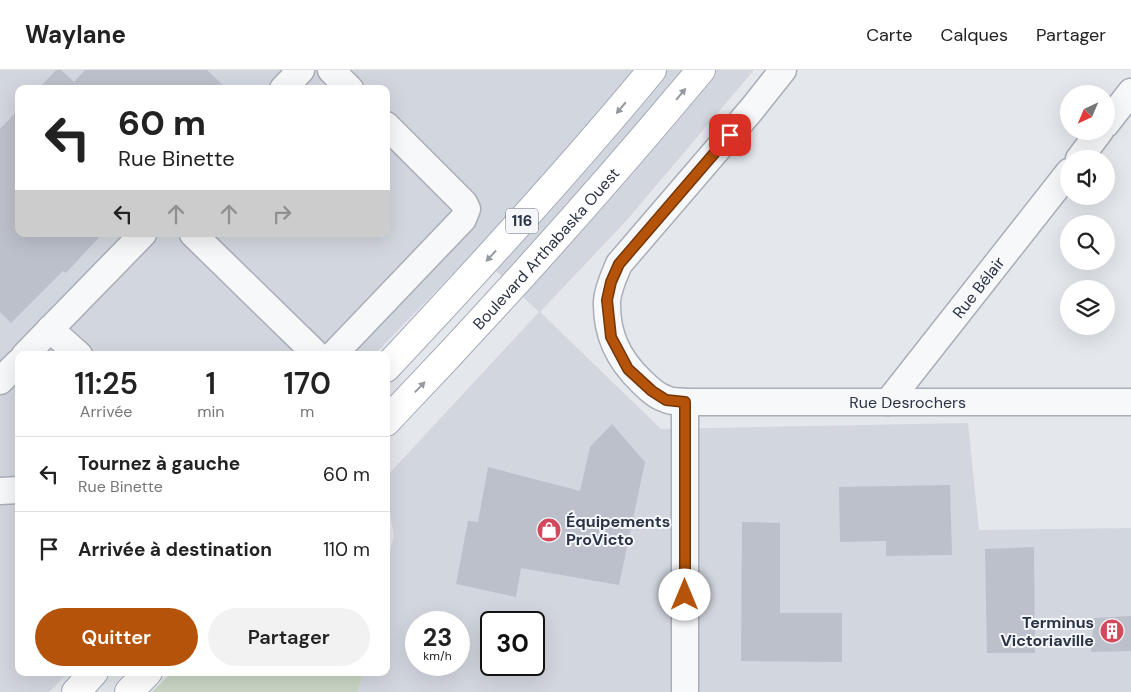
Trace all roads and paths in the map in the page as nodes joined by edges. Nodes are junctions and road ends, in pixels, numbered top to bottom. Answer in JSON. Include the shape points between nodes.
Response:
{"nodes":[{"id":1,"x":301,"y":70,"type":"edge"},
{"id":2,"x":331,"y":70,"type":"edge"},
{"id":3,"x":652,"y":70,"type":"edge"},
{"id":4,"x":701,"y":70,"type":"edge"},
{"id":5,"x":783,"y":70,"type":"edge"},
{"id":6,"x":287,"y":85,"type":"edge"},
{"id":7,"x":346,"y":85,"type":"edge"},
{"id":8,"x":1131,"y":92,"type":"edge"},
{"id":9,"x":1115,"y":112,"type":"edge"},
{"id":10,"x":390,"y":129,"type":"edge"},
{"id":11,"x":1060,"y":183,"type":"edge"},
{"id":12,"x":140,"y":237,"type":"edge"},
{"id":13,"x":196,"y":237,"type":"edge"},
{"id":14,"x":50,"y":329,"type":"junction"},
{"id":15,"x":29,"y":351,"type":"edge"},
{"id":16,"x":74,"y":351,"type":"edge"},
{"id":17,"x":313,"y":351,"type":"edge"},
{"id":18,"x":337,"y":351,"type":"edge"},
{"id":19,"x":390,"y":364,"type":"edge"},
{"id":20,"x":15,"y":366,"type":"edge"},
{"id":21,"x":0,"y":381,"type":"edge"},
{"id":22,"x":685,"y":402,"type":"junction"},
{"id":23,"x":888,"y":402,"type":"junction"},
{"id":24,"x":1131,"y":402,"type":"edge"},
{"id":25,"x":390,"y":418,"type":"edge"},
{"id":26,"x":15,"y":490,"type":"edge"},
{"id":27,"x":0,"y":491,"type":"edge"},
{"id":28,"x":90,"y":676,"type":"edge"},
{"id":29,"x":144,"y":676,"type":"edge"},
{"id":30,"x":76,"y":692,"type":"edge"},
{"id":31,"x":129,"y":692,"type":"edge"},
{"id":32,"x":685,"y":692,"type":"edge"}],
"edges":[{"from":1,"to":6,"type":"street"},
{"from":2,"to":7,"type":"street"},
{"from":3,"to":19,"type":"main road","number":"116","one_way":true,"via":[[497,250]]},
{"from":25,"to":4,"type":"main road","name":"Boulevard Arthabaska Ouest","number":"116","one_way":true,"via":[[545,252]]},
{"from":5,"to":22,"type":"street","name":"Rue Desrochers","via":[[619,264],[611,282],[607,300],[611,337],[628,369],[666,400]]},
{"from":8,"to":9,"type":"street"},
{"from":10,"to":18,"type":"street","via":[[467,209],[463,220]]},
{"from":11,"to":23,"type":"street","name":"Rue Bélair"},
{"from":12,"to":14,"type":"street"},
{"from":13,"to":17,"type":"street"},
{"from":14,"to":15,"type":"street"},
{"from":14,"to":16,"type":"street"},
{"from":20,"to":21,"type":"street"},
{"from":22,"to":23,"type":"street","name":"Rue Desrochers"},
{"from":22,"to":32,"type":"street"},
{"from":23,"to":24,"type":"street","name":"Rue Desrochers"},
{"from":26,"to":27,"type":"street"},
{"from":28,"to":30,"type":"main road"},
{"from":29,"to":31,"type":"main road"}]}
